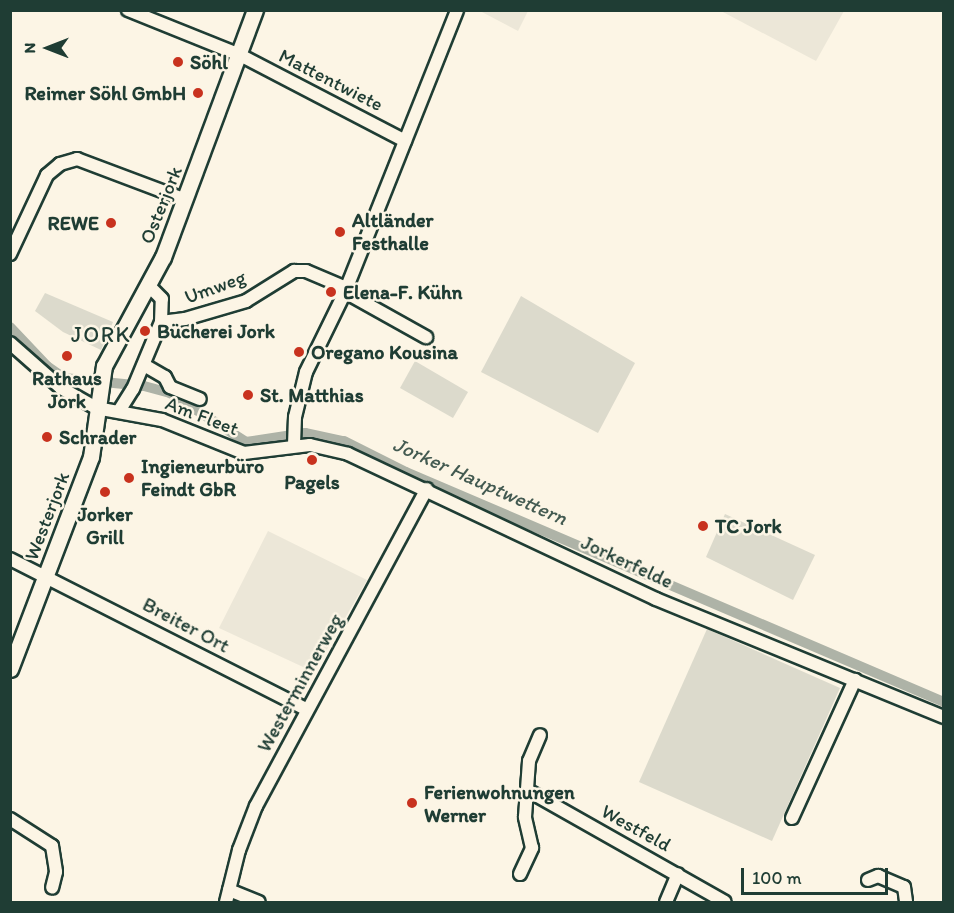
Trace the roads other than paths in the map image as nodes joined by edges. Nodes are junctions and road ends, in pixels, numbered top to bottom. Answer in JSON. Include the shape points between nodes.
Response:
{"nodes":[{"id":1,"x":128,"y":10,"type":"edge"},
{"id":2,"x":255,"y":10,"type":"edge"},
{"id":3,"x":457,"y":10,"type":"edge"},
{"id":4,"x":145,"y":14,"type":"edge"},
{"id":5,"x":240,"y":55,"type":"junction"},
{"id":6,"x":405,"y":141,"type":"junction"},
{"id":7,"x":186,"y":200,"type":"junction"},
{"id":8,"x":10,"y":254,"type":"edge"},
{"id":9,"x":148,"y":285,"type":"junction"},
{"id":10,"x":345,"y":290,"type":"junction"},
{"id":11,"x":161,"y":321,"type":"junction"},
{"id":12,"x":426,"y":337,"type":"dead end"},
{"id":13,"x":10,"y":343,"type":"edge"},
{"id":14,"x":144,"y":365,"type":"junction"},
{"id":15,"x":200,"y":399,"type":"dead end"},
{"id":16,"x":96,"y":408,"type":"junction"},
{"id":17,"x":119,"y":411,"type":"junction"},
{"id":18,"x":294,"y":438,"type":"junction"},
{"id":19,"x":427,"y":489,"type":"junction"},
{"id":20,"x":10,"y":559,"type":"edge"},
{"id":21,"x":47,"y":574,"type":"junction"},
{"id":22,"x":10,"y":669,"type":"edge"},
{"id":23,"x":855,"y":680,"type":"junction"},
{"id":24,"x":307,"y":710,"type":"junction"},
{"id":25,"x":944,"y":717,"type":"edge"},
{"id":26,"x":540,"y":735,"type":"dead end"},
{"id":27,"x":527,"y":790,"type":"junction"},
{"id":28,"x":792,"y":818,"type":"dead end"},
{"id":29,"x":10,"y":819,"type":"edge"},
{"id":30,"x":520,"y":874,"type":"dead end"},
{"id":31,"x":678,"y":874,"type":"junction"},
{"id":32,"x":868,"y":880,"type":"dead end"},
{"id":33,"x":52,"y":888,"type":"dead end"},
{"id":34,"x":229,"y":890,"type":"junction"},
{"id":35,"x":226,"y":903,"type":"edge"},
{"id":36,"x":259,"y":903,"type":"edge"},
{"id":37,"x":666,"y":903,"type":"edge"},
{"id":38,"x":725,"y":903,"type":"edge"},
{"id":39,"x":906,"y":903,"type":"edge"}],
"edges":[{"from":1,"to":4,"type":"street","name":"Mattentwiete"},
{"from":2,"to":5,"type":"main road","name":"Osterjork"},
{"from":3,"to":6,"type":"street"},
{"from":4,"to":5,"type":"street","name":"Mattentwiete"},
{"from":5,"to":6,"type":"street","name":"Mattentwiete"},
{"from":5,"to":7,"type":"main road","name":"Osterjork"},
{"from":6,"to":10,"type":"street"},
{"from":7,"to":8,"type":"street","via":[[77,159],[60,164],[47,175]]},
{"from":7,"to":9,"type":"main road","name":"Osterjork"},
{"from":9,"to":11,"type":"street","via":[[162,299]]},
{"from":9,"to":16,"type":"main road","name":"Osterjork","via":[[121,330],[99,382]]},
{"from":10,"to":11,"type":"street","name":"Umweg","via":[[306,271],[294,271],[246,301],[185,319]]},
{"from":10,"to":12,"type":"street"},
{"from":10,"to":18,"type":"street","via":[[306,372]]},
{"from":11,"to":14,"type":"street"},
{"from":13,"to":16,"type":"street","via":[[61,388]]},
{"from":14,"to":15,"type":"street","via":[[165,377],[170,387]]},
{"from":14,"to":17,"type":"street"},
{"from":16,"to":17,"type":"street","name":"Am Fleet"},
{"from":16,"to":21,"type":"main road","name":"Westerjork","via":[[91,457]]},
{"from":17,"to":18,"type":"street","name":"Am Fleet","via":[[170,422],[244,453]]},
{"from":18,"to":19,"type":"street","name":"Jorkerfelde","via":[[348,454]]},
{"from":19,"to":23,"type":"street","name":"Jorkerfelde","via":[[656,598]]},
{"from":19,"to":24,"type":"street","name":"Westerminnerweg"},
{"from":20,"to":21,"type":"street","name":"Breiter Ort"},
{"from":21,"to":22,"type":"main road","name":"Westerjork"},
{"from":21,"to":24,"type":"street","name":"Breiter Ort"},
{"from":23,"to":25,"type":"street","name":"Jorkerfelde"},
{"from":23,"to":28,"type":"street"},
{"from":24,"to":34,"type":"street","name":"Westerminnerweg","via":[[256,806]]},
{"from":26,"to":27,"type":"street","via":[[529,761]]},
{"from":27,"to":30,"type":"street","via":[[525,817],[532,848]]},
{"from":27,"to":31,"type":"street","name":"Westfeld"},
{"from":29,"to":33,"type":"street","via":[[52,846],[56,872]]},
{"from":31,"to":37,"type":"street"},
{"from":31,"to":38,"type":"street","name":"Westfeld"},
{"from":32,"to":39,"type":"street","via":[[878,876],[904,887]]},
{"from":34,"to":35,"type":"street","name":"Westerminnerweg"},
{"from":34,"to":36,"type":"street"}]}
